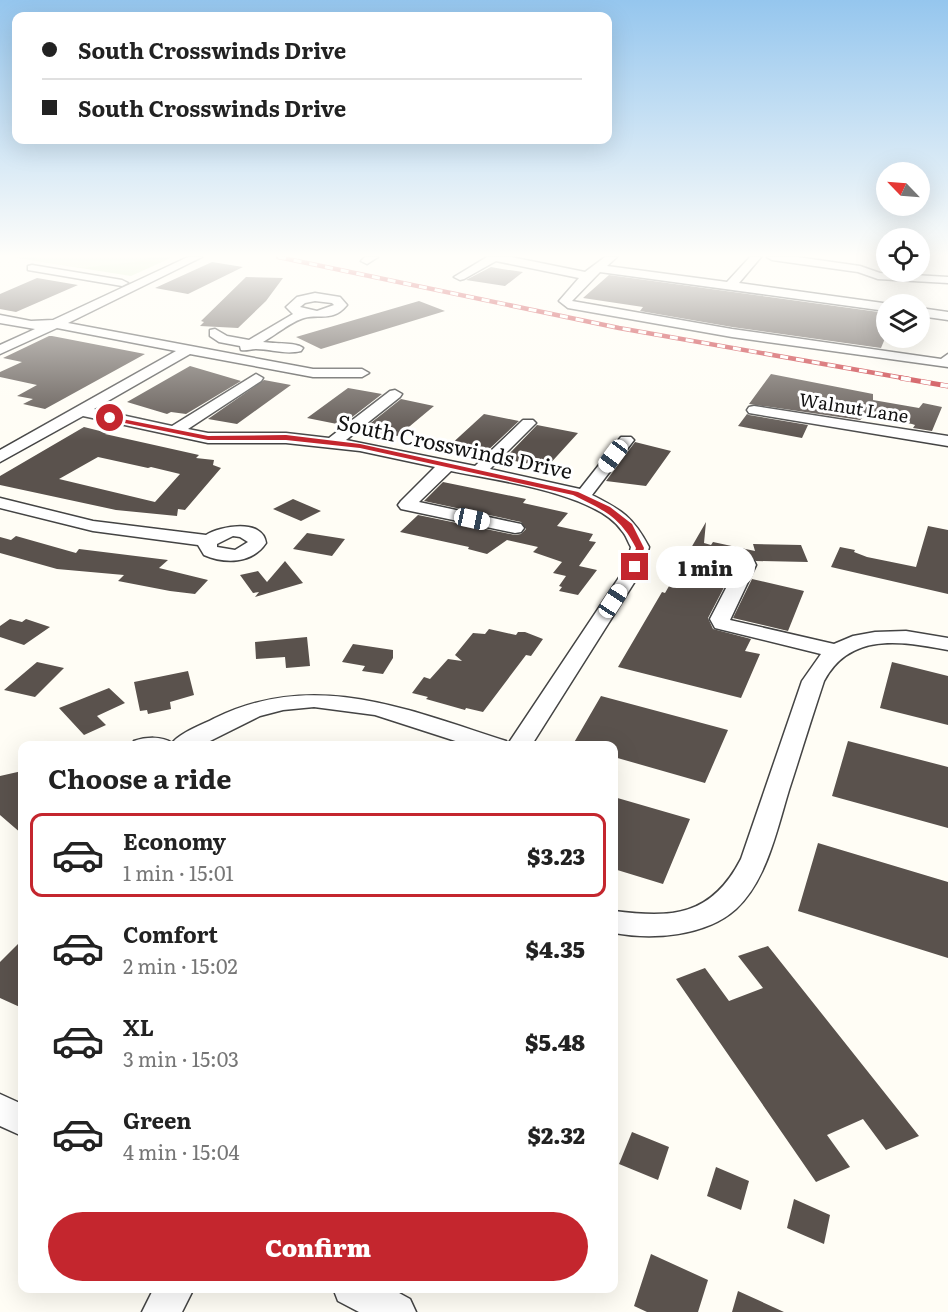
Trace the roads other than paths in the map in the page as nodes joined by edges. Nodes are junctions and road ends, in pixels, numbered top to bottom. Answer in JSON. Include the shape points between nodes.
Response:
{"nodes":[{"id":1,"x":46,"y":318,"type":"edge"},
{"id":2,"x":67,"y":318,"type":"edge"},
{"id":3,"x":294,"y":318,"type":"edge"},
{"id":4,"x":648,"y":318,"type":"edge"},
{"id":5,"x":0,"y":319,"type":"edge"},
{"id":6,"x":55,"y":324,"type":"junction"},
{"id":7,"x":31,"y":325,"type":"junction"},
{"id":8,"x":215,"y":333,"type":"dead end"},
{"id":9,"x":0,"y":340,"type":"edge"},
{"id":10,"x":252,"y":344,"type":"junction"},
{"id":11,"x":296,"y":348,"type":"dead end"},
{"id":12,"x":189,"y":349,"type":"junction"},
{"id":13,"x":0,"y":350,"type":"edge"},
{"id":14,"x":230,"y":357,"type":"junction"},
{"id":15,"x":948,"y":358,"type":"edge"},
{"id":16,"x":362,"y":373,"type":"dead end"},
{"id":17,"x":256,"y":378,"type":"dead end"},
{"id":18,"x":395,"y":394,"type":"dead end"},
{"id":19,"x":754,"y":410,"type":"dead end"},
{"id":20,"x":80,"y":411,"type":"junction"},
{"id":21,"x":528,"y":423,"type":"dead end"},
{"id":22,"x":172,"y":432,"type":"junction"},
{"id":23,"x":626,"y":440,"type":"dead end"},
{"id":24,"x":948,"y":441,"type":"edge"},
{"id":25,"x":333,"y":442,"type":"junction"},
{"id":26,"x":0,"y":457,"type":"edge"},
{"id":27,"x":447,"y":465,"type":"junction"},
{"id":28,"x":479,"y":471,"type":"junction"},
{"id":29,"x":583,"y":496,"type":"junction"},
{"id":30,"x":0,"y":503,"type":"edge"},
{"id":31,"x":515,"y":528,"type":"dead end"},
{"id":32,"x":209,"y":541,"type":"dead end"},
{"id":33,"x":747,"y":565,"type":"dead end"},
{"id":34,"x":948,"y":644,"type":"edge"},
{"id":35,"x":837,"y":651,"type":"junction"},
{"id":36,"x":192,"y":741,"type":"edge"},
{"id":37,"x":481,"y":741,"type":"edge"},
{"id":38,"x":522,"y":741,"type":"edge"},
{"id":39,"x":618,"y":923,"type":"edge"},
{"id":40,"x":0,"y":1109,"type":"edge"},
{"id":41,"x":18,"y":1119,"type":"edge"},
{"id":42,"x":173,"y":1293,"type":"edge"},
{"id":43,"x":361,"y":1293,"type":"edge"},
{"id":44,"x":161,"y":1312,"type":"edge"},
{"id":45,"x":397,"y":1312,"type":"edge"}],
"edges":[{"from":1,"to":7,"type":"street"},
{"from":2,"to":6,"type":"street"},
{"from":3,"to":10,"type":"street"},
{"from":4,"to":15,"type":"street","via":[[941,363]]},
{"from":5,"to":7,"type":"street"},
{"from":6,"to":7,"type":"street"},
{"from":6,"to":12,"type":"street"},
{"from":6,"to":13,"type":"street"},
{"from":7,"to":9,"type":"street"},
{"from":8,"to":10,"type":"street","via":[[224,339]]},
{"from":10,"to":11,"type":"street"},
{"from":10,"to":14,"type":"street"},
{"from":12,"to":14,"type":"street"},
{"from":12,"to":20,"type":"street"},
{"from":14,"to":16,"type":"street","via":[[313,373]]},
{"from":17,"to":22,"type":"street"},
{"from":18,"to":25,"type":"street"},
{"from":19,"to":24,"type":"street","name":"Walnut Lane"},
{"from":20,"to":22,"type":"street","name":"South Crosswinds Drive"},
{"from":20,"to":26,"type":"street"},
{"from":21,"to":28,"type":"street"},
{"from":22,"to":25,"type":"street","name":"South Crosswinds Drive","via":[[208,438]]},
{"from":23,"to":29,"type":"street"},
{"from":25,"to":27,"type":"street","name":"South Crosswinds Drive"},
{"from":27,"to":28,"type":"street","name":"South Crosswinds Drive"},
{"from":27,"to":31,"type":"street","via":[[407,505]]},
{"from":28,"to":29,"type":"street","name":"South Crosswinds Drive"},
{"from":29,"to":38,"type":"street","name":"South Crosswinds Drive","via":[[629,526],[640,548],[635,567]]},
{"from":30,"to":32,"type":"street","via":[[93,526]]},
{"from":33,"to":35,"type":"street","via":[[720,619],[722,624]]},
{"from":34,"to":35,"type":"street","via":[[907,637],[884,638],[858,642]]},
{"from":35,"to":39,"type":"street","via":[[813,681],[754,859],[741,885],[724,904],[701,916],[668,924]]},
{"from":36,"to":37,"type":"street","via":[[252,711],[300,700],[331,700],[361,705]]},
{"from":40,"to":41,"type":"street"},
{"from":42,"to":44,"type":"street"},
{"from":43,"to":45,"type":"street"}]}
